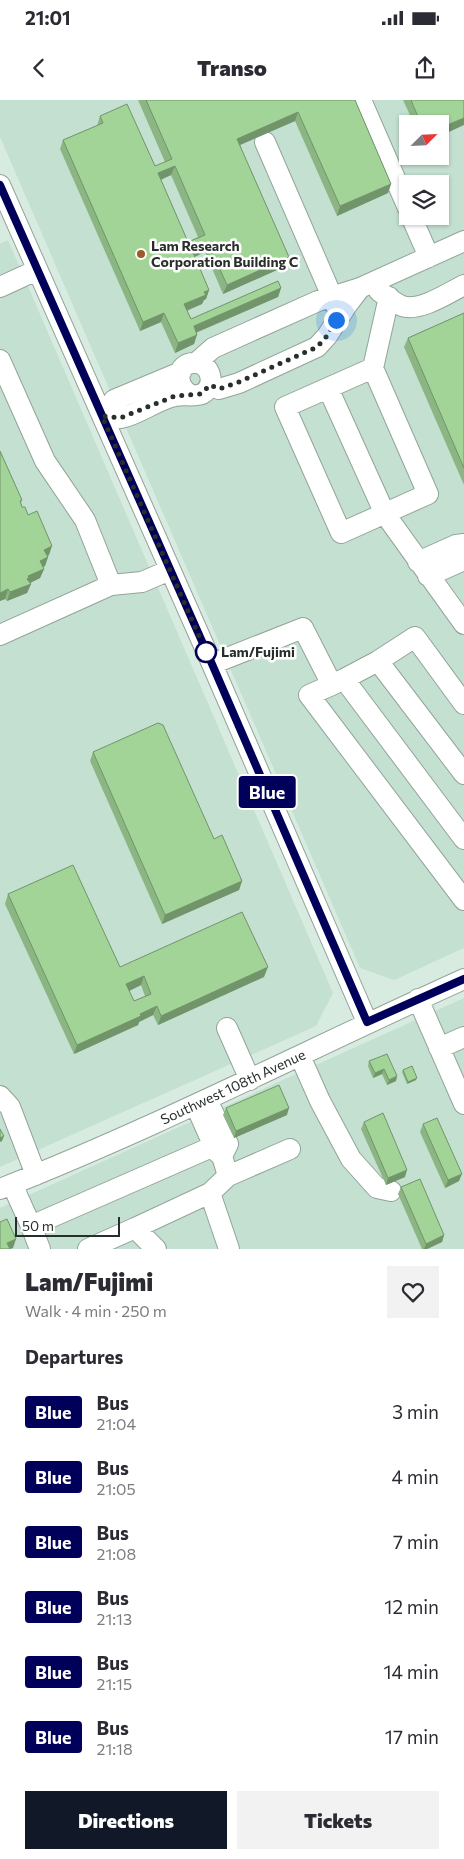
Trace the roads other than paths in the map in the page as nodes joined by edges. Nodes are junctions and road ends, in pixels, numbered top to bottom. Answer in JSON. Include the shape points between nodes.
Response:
{"nodes":[{"id":1,"x":362,"y":100,"type":"edge"},
{"id":2,"x":265,"y":142,"type":"dead end"},
{"id":3,"x":0,"y":185,"type":"edge"},
{"id":4,"x":399,"y":187,"type":"edge"},
{"id":5,"x":415,"y":225,"type":"edge"},
{"id":6,"x":464,"y":241,"type":"edge"},
{"id":7,"x":429,"y":257,"type":"junction"},
{"id":8,"x":37,"y":270,"type":"junction"},
{"id":9,"x":365,"y":286,"type":"junction"},
{"id":10,"x":464,"y":286,"type":"edge"},
{"id":11,"x":0,"y":287,"type":"edge"},
{"id":12,"x":389,"y":297,"type":"junction"},
{"id":13,"x":336,"y":306,"type":"junction"},
{"id":14,"x":0,"y":360,"type":"edge"},
{"id":15,"x":188,"y":367,"type":"junction"},
{"id":16,"x":373,"y":368,"type":"junction"},
{"id":17,"x":214,"y":387,"type":"junction"},
{"id":18,"x":328,"y":388,"type":"junction"},
{"id":19,"x":191,"y":395,"type":"junction"},
{"id":20,"x":102,"y":416,"type":"junction"},
{"id":21,"x":385,"y":514,"type":"junction"},
{"id":22,"x":464,"y":544,"type":"edge"},
{"id":23,"x":464,"y":560,"type":"edge"},
{"id":24,"x":423,"y":569,"type":"junction"},
{"id":25,"x":170,"y":570,"type":"junction"},
{"id":26,"x":112,"y":585,"type":"junction"},
{"id":27,"x":464,"y":624,"type":"edge"},
{"id":28,"x":0,"y":635,"type":"edge"},
{"id":29,"x":378,"y":661,"type":"junction"},
{"id":30,"x":212,"y":664,"type":"junction"},
{"id":31,"x":338,"y":682,"type":"junction"},
{"id":32,"x":464,"y":704,"type":"edge"},
{"id":33,"x":464,"y":774,"type":"edge"},
{"id":34,"x":464,"y":839,"type":"edge"},
{"id":35,"x":464,"y":900,"type":"edge"},
{"id":36,"x":464,"y":979,"type":"edge"},
{"id":37,"x":418,"y":1000,"type":"junction"},
{"id":38,"x":367,"y":1022,"type":"junction"},
{"id":39,"x":226,"y":1028,"type":"dead end"},
{"id":40,"x":464,"y":1037,"type":"edge"},
{"id":41,"x":439,"y":1048,"type":"junction"},
{"id":42,"x":300,"y":1056,"type":"junction"},
{"id":43,"x":250,"y":1080,"type":"junction"},
{"id":44,"x":0,"y":1096,"type":"edge"},
{"id":45,"x":202,"y":1103,"type":"junction"},
{"id":46,"x":464,"y":1104,"type":"edge"},
{"id":47,"x":290,"y":1149,"type":"dead end"},
{"id":48,"x":218,"y":1151,"type":"junction"},
{"id":49,"x":36,"y":1175,"type":"junction"},
{"id":50,"x":228,"y":1176,"type":"junction"},
{"id":51,"x":6,"y":1187,"type":"edge"},
{"id":52,"x":391,"y":1191,"type":"dead end"},
{"id":53,"x":210,"y":1193,"type":"junction"},
{"id":54,"x":31,"y":1226,"type":"junction"},
{"id":55,"x":135,"y":1228,"type":"junction"},
{"id":56,"x":40,"y":1249,"type":"edge"},
{"id":57,"x":88,"y":1249,"type":"edge"},
{"id":58,"x":156,"y":1249,"type":"edge"},
{"id":59,"x":229,"y":1249,"type":"edge"}],
"edges":[{"from":1,"to":4,"type":"street"},
{"from":2,"to":13,"type":"street"},
{"from":3,"to":8,"type":"street"},
{"from":5,"to":7,"type":"street"},
{"from":6,"to":7,"type":"street"},
{"from":7,"to":9,"type":"street"},
{"from":8,"to":11,"type":"street"},
{"from":8,"to":20,"type":"street"},
{"from":9,"to":12,"type":"street"},
{"from":9,"to":13,"type":"street"},
{"from":10,"to":12,"type":"street","via":[[422,305],[409,307]]},
{"from":12,"to":16,"type":"street"},
{"from":13,"to":15,"type":"street","via":[[318,302],[213,348]]},
{"from":13,"to":17,"type":"street","via":[[327,336],[317,347],[239,382]]},
{"from":14,"to":26,"type":"street","via":[[44,461],[85,520]]},
{"from":15,"to":17,"type":"street","via":[[203,365],[209,371]]},
{"from":15,"to":19,"type":"street","via":[[179,377],[180,385]]},
{"from":15,"to":20,"type":"street","via":[[114,400]]},
{"from":16,"to":18,"type":"street"},
{"from":16,"to":21,"type":"street","via":[[428,494]]},
{"from":17,"to":19,"type":"street"},
{"from":18,"to":21,"type":"street"},
{"from":18,"to":21,"type":"street","via":[[285,407],[340,533]]},
{"from":19,"to":20,"type":"street","via":[[165,399],[120,418]]},
{"from":20,"to":25,"type":"street"},
{"from":21,"to":24,"type":"street"},
{"from":22,"to":24,"type":"street","via":[[456,545]]},
{"from":23,"to":24,"type":"street"},
{"from":24,"to":27,"type":"street"},
{"from":25,"to":26,"type":"street","via":[[142,582]]},
{"from":25,"to":30,"type":"street"},
{"from":26,"to":28,"type":"street"},
{"from":29,"to":31,"type":"street"},
{"from":29,"to":32,"type":"street","via":[[415,637]]},
{"from":29,"to":33,"type":"street"},
{"from":30,"to":31,"type":"street","via":[[303,628]]},
{"from":30,"to":38,"type":"street"},
{"from":31,"to":34,"type":"street"},
{"from":31,"to":35,"type":"street","via":[[309,695]]},
{"from":36,"to":37,"type":"street","name":"Southwest 108th Avenue"},
{"from":37,"to":38,"type":"street","name":"Southwest 108th Avenue"},
{"from":37,"to":41,"type":"street"},
{"from":38,"to":42,"type":"street","name":"Southwest 108th Avenue"},
{"from":39,"to":43,"type":"street"},
{"from":40,"to":41,"type":"street"},
{"from":41,"to":46,"type":"street"},
{"from":42,"to":43,"type":"street","name":"Southwest 108th Avenue"},
{"from":42,"to":52,"type":"street","via":[[351,1159],[377,1188]]},
{"from":43,"to":45,"type":"street","name":"Southwest 108th Avenue"},
{"from":44,"to":49,"type":"street","via":[[10,1107]]},
{"from":45,"to":48,"type":"street","via":[[228,1144]]},
{"from":45,"to":49,"type":"street","name":"Southwest 108th Avenue"},
{"from":47,"to":50,"type":"street"},
{"from":48,"to":50,"type":"street"},
{"from":48,"to":54,"type":"street"},
{"from":49,"to":51,"type":"street","name":"Southwest 108th Avenue"},
{"from":50,"to":53,"type":"street"},
{"from":51,"to":54,"type":"street"},
{"from":53,"to":55,"type":"street"},
{"from":53,"to":59,"type":"street"},
{"from":54,"to":56,"type":"street"},
{"from":55,"to":57,"type":"street"},
{"from":55,"to":58,"type":"street"}]}
